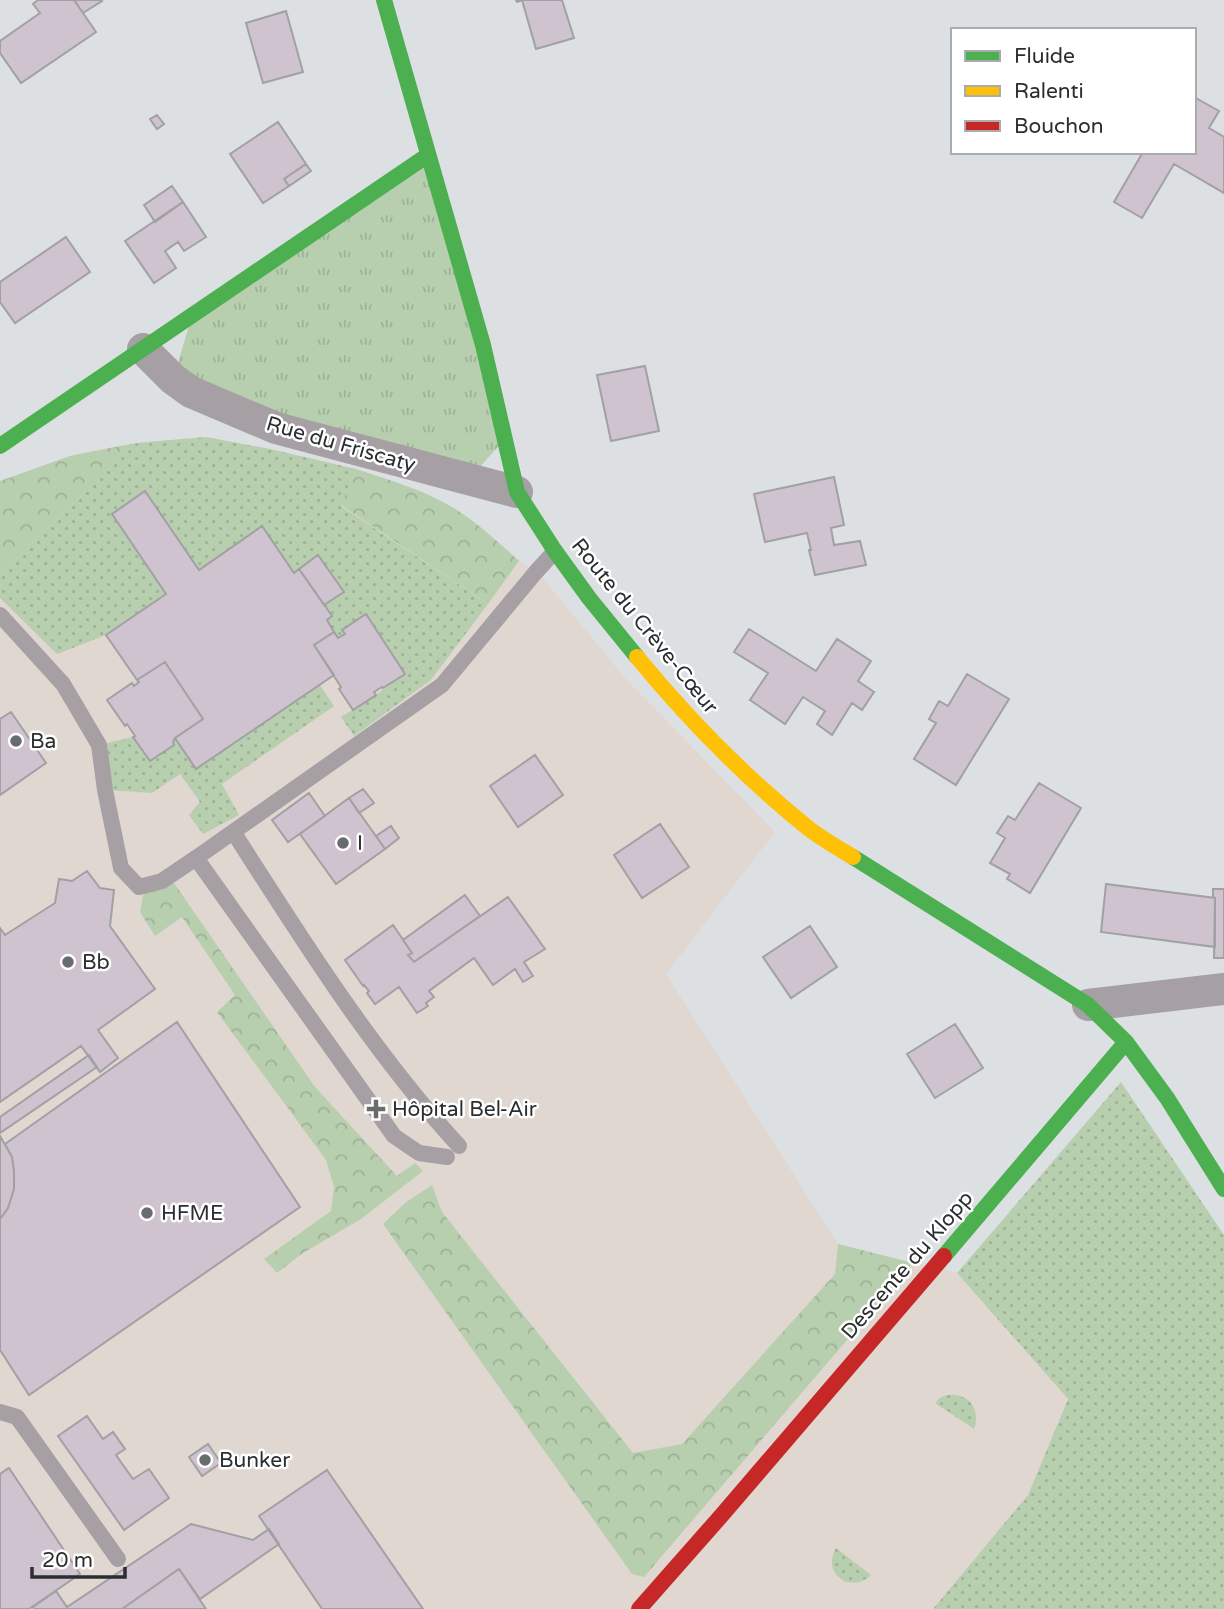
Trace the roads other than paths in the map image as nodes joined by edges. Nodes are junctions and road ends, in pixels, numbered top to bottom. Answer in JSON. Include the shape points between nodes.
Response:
{"nodes":[{"id":1,"x":384,"y":0,"type":"edge"},
{"id":2,"x":428,"y":155,"type":"junction"},
{"id":3,"x":143,"y":349,"type":"junction"},
{"id":4,"x":0,"y":446,"type":"edge"},
{"id":5,"x":517,"y":492,"type":"junction"},
{"id":6,"x":555,"y":551,"type":"junction"},
{"id":7,"x":0,"y":615,"type":"edge"},
{"id":8,"x":234,"y":833,"type":"junction"},
{"id":9,"x":196,"y":858,"type":"junction"},
{"id":10,"x":1224,"y":989,"type":"edge"},
{"id":11,"x":1088,"y":1005,"type":"junction"},
{"id":12,"x":1126,"y":1042,"type":"junction"},
{"id":13,"x":1224,"y":1189,"type":"edge"},
{"id":14,"x":0,"y":1412,"type":"edge"},
{"id":15,"x":118,"y":1559,"type":"dead end"},
{"id":16,"x":639,"y":1609,"type":"edge"}],
"edges":[{"from":1,"to":2,"type":"street","name":"Route du Crève-Cœur"},
{"from":2,"to":3,"type":"street"},
{"from":2,"to":5,"type":"street","name":"Route du Crève-Cœur","via":[[483,345]]},
{"from":3,"to":4,"type":"street"},
{"from":3,"to":5,"type":"street","name":"Rue du Friscaty","via":[[191,392],[276,428]]},
{"from":5,"to":6,"type":"street","name":"Route du Crève-Cœur"},
{"from":6,"to":8,"type":"lane","via":[[442,685]]},
{"from":6,"to":11,"type":"street","name":"Route du Crève-Cœur","via":[[660,685],[732,761],[810,830]]},
{"from":7,"to":9,"type":"lane","via":[[63,684],[99,745],[121,868],[139,887],[162,881]]},
{"from":8,"to":9,"type":"lane"},
{"from":8,"to":9,"type":"lane","via":[[333,984],[453,1151],[419,1153],[394,1136]]},
{"from":10,"to":11,"type":"street"},
{"from":11,"to":12,"type":"street","name":"Route du Crève-Cœur"},
{"from":12,"to":13,"type":"street","name":"Route du Crève-Cœur"},
{"from":12,"to":16,"type":"street","name":"Descente du Klopp"},
{"from":14,"to":15,"type":"lane","via":[[17,1417]]}]}
